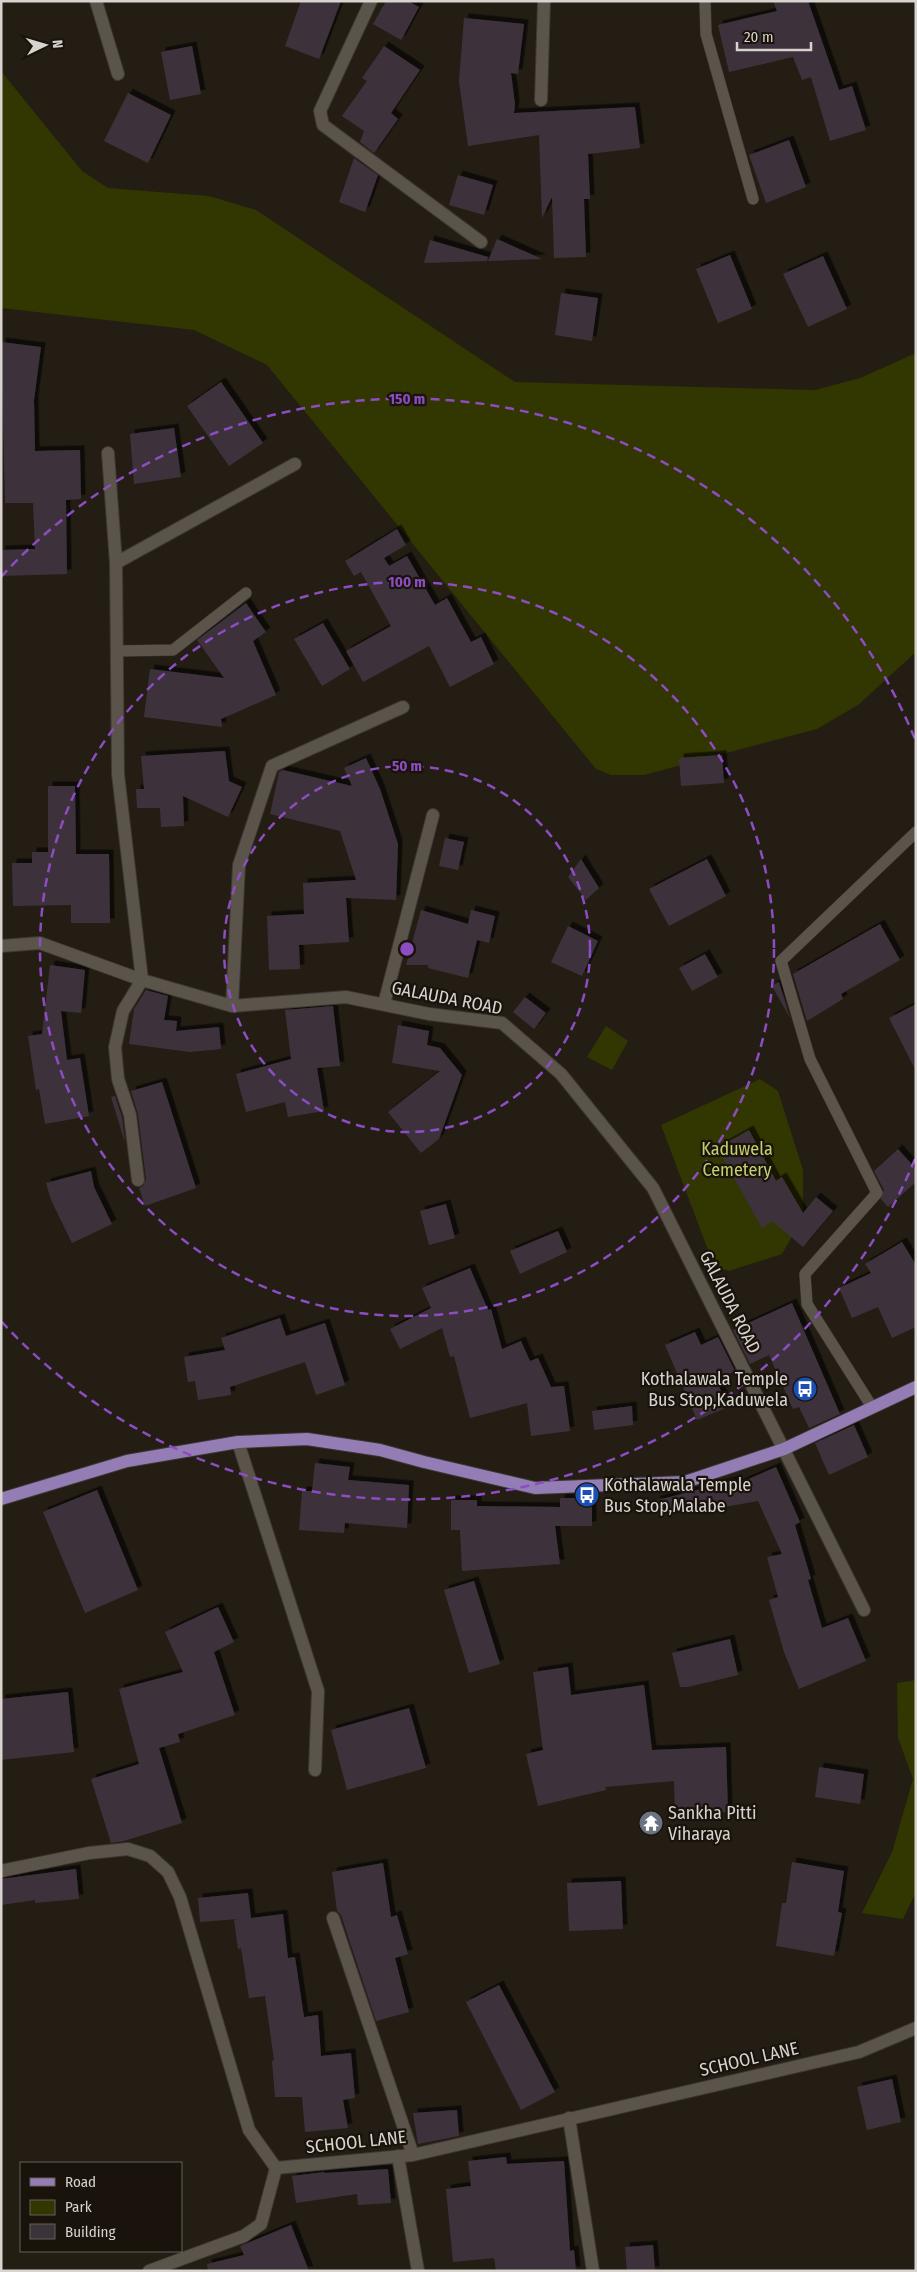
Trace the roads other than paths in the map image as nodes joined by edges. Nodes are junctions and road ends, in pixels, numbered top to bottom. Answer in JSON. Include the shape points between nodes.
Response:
{"nodes":[{"id":1,"x":96,"y":1,"type":"edge"},
{"id":2,"x":371,"y":1,"type":"edge"},
{"id":3,"x":544,"y":1,"type":"edge"},
{"id":4,"x":705,"y":1,"type":"edge"},
{"id":5,"x":118,"y":74,"type":"dead end"},
{"id":6,"x":541,"y":100,"type":"dead end"},
{"id":7,"x":753,"y":199,"type":"dead end"},
{"id":8,"x":481,"y":242,"type":"dead end"},
{"id":9,"x":108,"y":453,"type":"dead end"},
{"id":10,"x":295,"y":464,"type":"dead end"},
{"id":11,"x":116,"y":563,"type":"junction"},
{"id":12,"x":246,"y":593,"type":"dead end"},
{"id":13,"x":117,"y":650,"type":"junction"},
{"id":14,"x":403,"y":707,"type":"dead end"},
{"id":15,"x":434,"y":815,"type":"dead end"},
{"id":16,"x":916,"y":832,"type":"edge"},
{"id":17,"x":1,"y":946,"type":"edge"},
{"id":18,"x":142,"y":980,"type":"junction"},
{"id":19,"x":384,"y":1004,"type":"junction"},
{"id":20,"x":232,"y":1006,"type":"junction"},
{"id":21,"x":138,"y":1180,"type":"dead end"},
{"id":22,"x":916,"y":1387,"type":"edge"},
{"id":23,"x":872,"y":1407,"type":"junction"},
{"id":24,"x":238,"y":1442,"type":"junction"},
{"id":25,"x":784,"y":1449,"type":"junction"},
{"id":26,"x":1,"y":1499,"type":"edge"},
{"id":27,"x":864,"y":1610,"type":"dead end"},
{"id":28,"x":315,"y":1770,"type":"dead end"},
{"id":29,"x":1,"y":1871,"type":"edge"},
{"id":30,"x":333,"y":1918,"type":"dead end"},
{"id":31,"x":916,"y":2028,"type":"edge"},
{"id":32,"x":569,"y":2118,"type":"junction"},
{"id":33,"x":413,"y":2155,"type":"junction"},
{"id":34,"x":398,"y":2156,"type":"junction"},
{"id":35,"x":276,"y":2168,"type":"junction"},
{"id":36,"x":149,"y":2271,"type":"edge"},
{"id":37,"x":418,"y":2271,"type":"edge"},
{"id":38,"x":593,"y":2271,"type":"edge"}],
"edges":[{"from":1,"to":5,"type":"street"},
{"from":2,"to":8,"type":"street","via":[[320,111],[323,125]]},
{"from":3,"to":6,"type":"street"},
{"from":4,"to":7,"type":"lane","via":[[706,34]]},
{"from":9,"to":11,"type":"street"},
{"from":10,"to":11,"type":"street"},
{"from":11,"to":13,"type":"street"},
{"from":12,"to":13,"type":"lane","via":[[173,650]]},
{"from":13,"to":18,"type":"street","via":[[118,774]]},
{"from":14,"to":20,"type":"street","via":[[272,766],[239,865]]},
{"from":15,"to":19,"type":"street"},
{"from":16,"to":23,"type":"lane","via":[[781,961],[810,1059],[877,1193],[805,1274],[806,1304]]},
{"from":17,"to":18,"type":"street","name":"GALAUDA ROAD","via":[[40,942]]},
{"from":18,"to":20,"type":"street","name":"GALAUDA ROAD"},
{"from":18,"to":21,"type":"street","via":[[123,1011],[115,1047],[118,1079],[130,1115]]},
{"from":19,"to":20,"type":"street","name":"GALAUDA ROAD","via":[[346,997]]},
{"from":19,"to":25,"type":"street","name":"GALAUDA ROAD","via":[[429,1014],[502,1023],[561,1074],[654,1188]]},
{"from":22,"to":23,"type":"main road"},
{"from":23,"to":25,"type":"main road"},
{"from":24,"to":25,"type":"main road","via":[[307,1439],[380,1450],[535,1488],[685,1482]]},
{"from":24,"to":26,"type":"main road","via":[[127,1461]]},
{"from":24,"to":28,"type":"street","via":[[318,1691]]},
{"from":25,"to":27,"type":"street","name":"GALAUDA ROAD"},
{"from":29,"to":35,"type":"street","via":[[89,1853],[128,1849],[150,1856],[168,1872],[180,1897],[249,2130]]},
{"from":30,"to":33,"type":"street"},
{"from":31,"to":32,"type":"street","name":"SCHOOL LANE","via":[[858,2052]]},
{"from":32,"to":33,"type":"street","name":"SCHOOL LANE"},
{"from":32,"to":38,"type":"street"},
{"from":33,"to":34,"type":"street","name":"SCHOOL LANE"},
{"from":34,"to":35,"type":"street","name":"SCHOOL LANE"},
{"from":34,"to":37,"type":"street"},
{"from":35,"to":36,"type":"street","via":[[261,2224],[244,2236]]}]}
